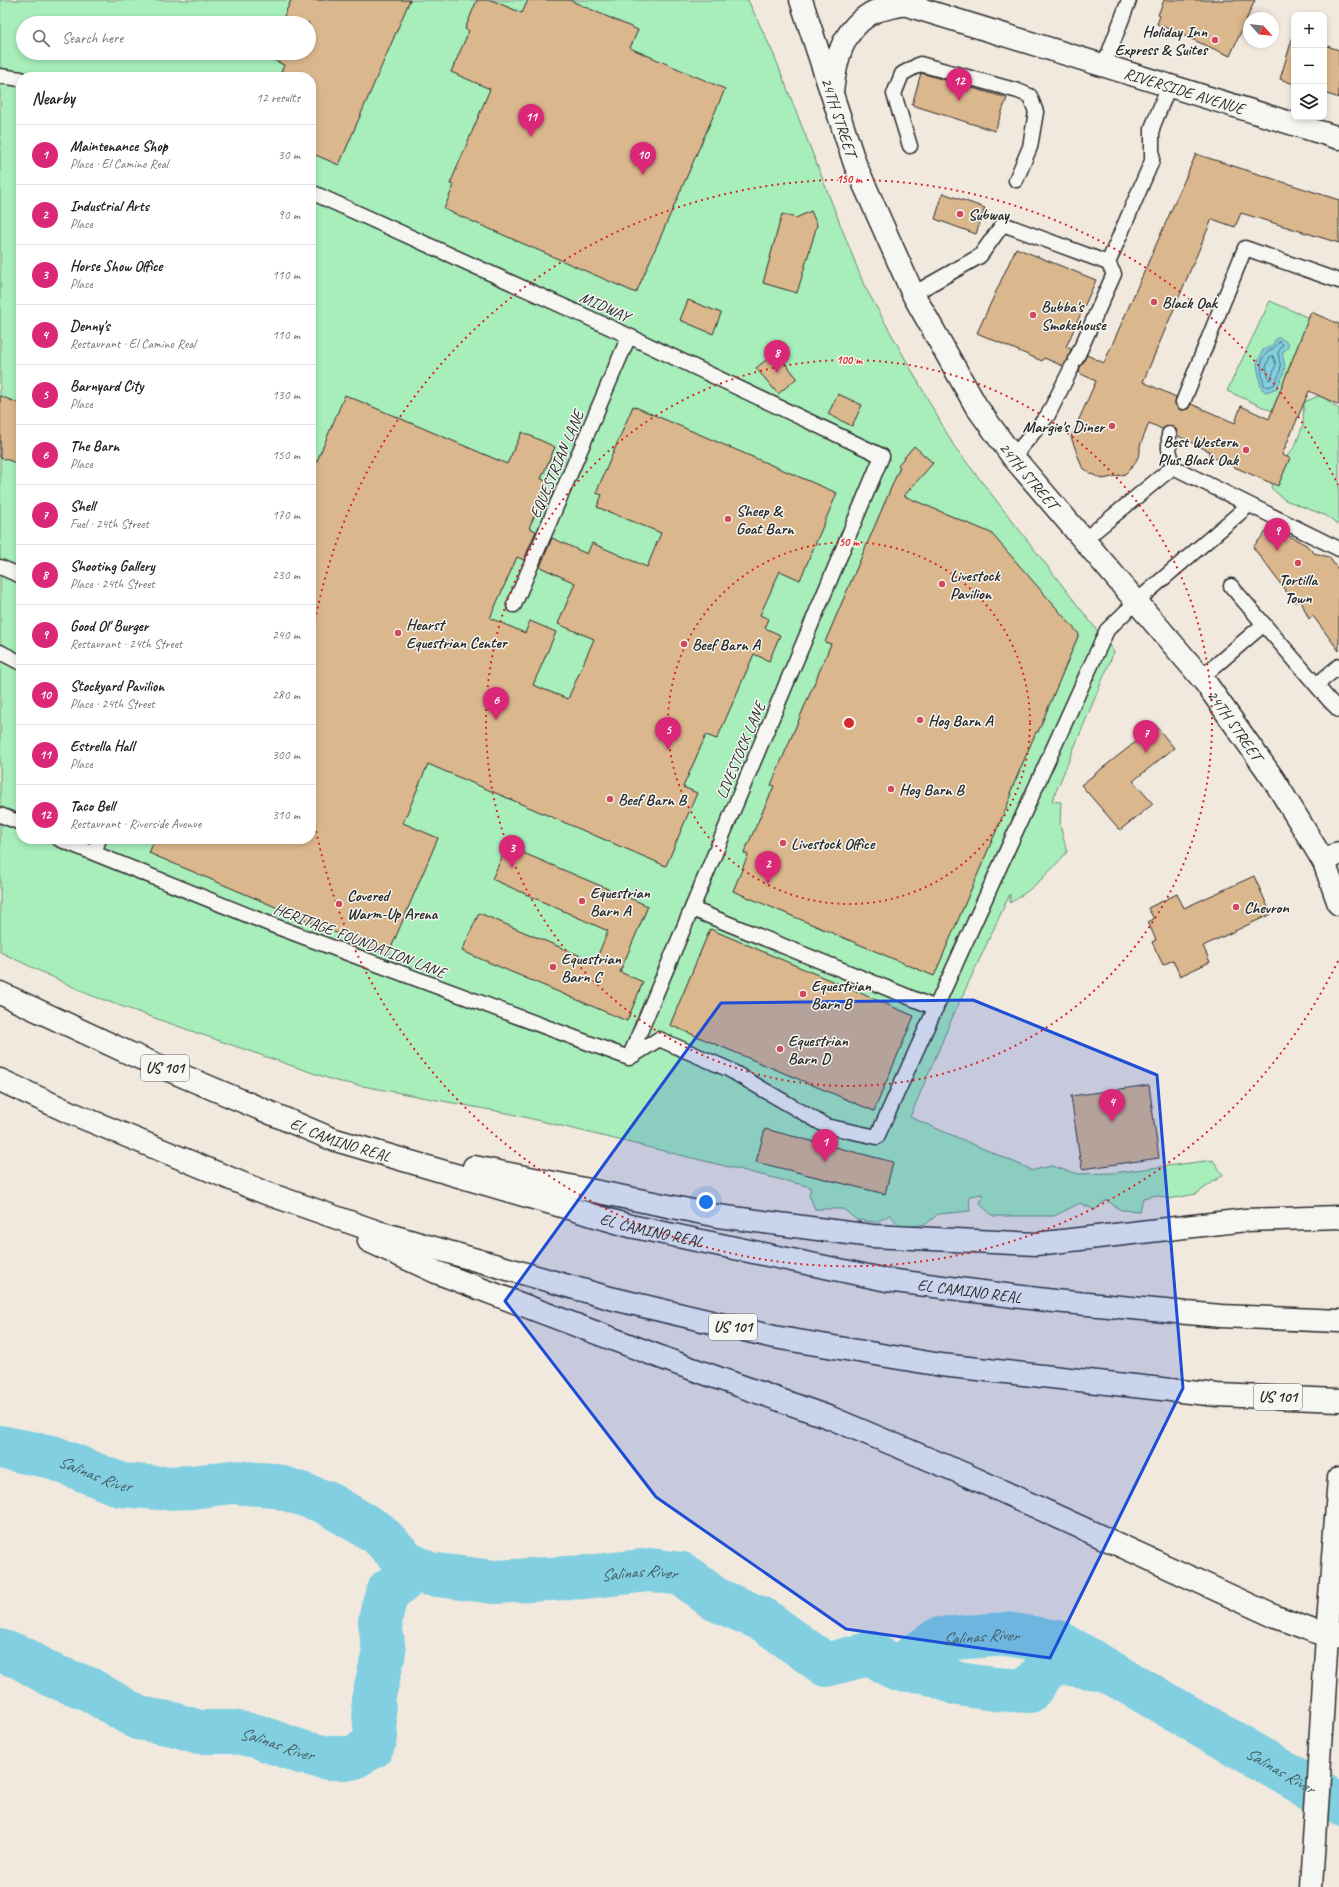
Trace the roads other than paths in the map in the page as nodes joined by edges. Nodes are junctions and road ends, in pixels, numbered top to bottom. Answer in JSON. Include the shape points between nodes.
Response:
{"nodes":[{"id":1,"x":801,"y":0,"type":"edge"},
{"id":2,"x":1129,"y":0,"type":"edge"},
{"id":3,"x":898,"y":2,"type":"edge"},
{"id":4,"x":1104,"y":66,"type":"junction"},
{"id":5,"x":0,"y":76,"type":"edge"},
{"id":6,"x":16,"y":78,"type":"edge"},
{"id":7,"x":1169,"y":86,"type":"junction"},
{"id":8,"x":832,"y":96,"type":"junction"},
{"id":9,"x":1339,"y":138,"type":"edge"},
{"id":10,"x":910,"y":146,"type":"dead end"},
{"id":11,"x":1016,"y":180,"type":"dead end"},
{"id":12,"x":316,"y":194,"type":"edge"},
{"id":13,"x":1108,"y":263,"type":"junction"},
{"id":14,"x":1339,"y":281,"type":"edge"},
{"id":15,"x":913,"y":294,"type":"junction"},
{"id":16,"x":629,"y":336,"type":"junction"},
{"id":17,"x":1183,"y":402,"type":"dead end"},
{"id":18,"x":1169,"y":434,"type":"dead end"},
{"id":19,"x":882,"y":456,"type":"joint"},
{"id":20,"x":1013,"y":457,"type":"junction"},
{"id":21,"x":1173,"y":467,"type":"junction"},
{"id":22,"x":1249,"y":505,"type":"junction"},
{"id":23,"x":1084,"y":540,"type":"junction"},
{"id":24,"x":1339,"y":549,"type":"edge"},
{"id":25,"x":0,"y":567,"type":"edge"},
{"id":26,"x":16,"y":574,"type":"edge"},
{"id":27,"x":1231,"y":586,"type":"dead end"},
{"id":28,"x":1137,"y":601,"type":"junction"},
{"id":29,"x":514,"y":604,"type":"dead end"},
{"id":30,"x":1264,"y":624,"type":"junction"},
{"id":31,"x":0,"y":652,"type":"edge"},
{"id":32,"x":16,"y":660,"type":"edge"},
{"id":33,"x":1339,"y":666,"type":"edge"},
{"id":34,"x":1201,"y":678,"type":"junction"},
{"id":35,"x":1316,"y":685,"type":"junction"},
{"id":36,"x":1339,"y":710,"type":"edge"},
{"id":37,"x":0,"y":815,"type":"edge"},
{"id":38,"x":16,"y":822,"type":"edge"},
{"id":39,"x":72,"y":844,"type":"edge"},
{"id":40,"x":97,"y":844,"type":"edge"},
{"id":41,"x":94,"y":853,"type":"junction"},
{"id":42,"x":1332,"y":858,"type":"edge"},
{"id":43,"x":1339,"y":904,"type":"edge"},
{"id":44,"x":692,"y":909,"type":"junction"},
{"id":45,"x":0,"y":993,"type":"edge"},
{"id":46,"x":936,"y":1008,"type":"junction"},
{"id":47,"x":629,"y":1058,"type":"junction"},
{"id":48,"x":0,"y":1080,"type":"edge"},
{"id":49,"x":332,"y":1139,"type":"junction"},
{"id":50,"x":263,"y":1192,"type":"junction"},
{"id":51,"x":1339,"y":1217,"type":"edge"},
{"id":52,"x":1339,"y":1321,"type":"edge"},
{"id":53,"x":1339,"y":1400,"type":"edge"},
{"id":54,"x":1339,"y":1478,"type":"edge"},
{"id":55,"x":1333,"y":1635,"type":"edge"},
{"id":56,"x":1311,"y":1887,"type":"edge"}],
"edges":[{"from":1,"to":8,"type":"main road","name":"24TH STREET"},
{"from":2,"to":4,"type":"lane"},
{"from":3,"to":4,"type":"main road","name":"RIVERSIDE AVENUE"},
{"from":3,"to":8,"type":"main road","via":[[870,13],[849,33],[836,59]]},
{"from":4,"to":7,"type":"main road","name":"RIVERSIDE AVENUE"},
{"from":5,"to":6,"type":"lane"},
{"from":7,"to":9,"type":"main road","name":"RIVERSIDE AVENUE"},
{"from":7,"to":13,"type":"lane","via":[[1152,128],[1152,160]]},
{"from":8,"to":15,"type":"main road","name":"24TH STREET","via":[[855,164]]},
{"from":10,"to":11,"type":"lane","via":[[894,94],[902,74],[920,64],[1018,91],[1030,96],[1036,112],[1030,147]]},
{"from":12,"to":16,"type":"lane","name":"MIDWAY"},
{"from":13,"to":15,"type":"lane","via":[[1003,224],[980,256]]},
{"from":13,"to":20,"type":"lane","via":[[1114,274],[1074,363],[1048,415]]},
{"from":14,"to":17,"type":"lane","via":[[1244,248]]},
{"from":15,"to":20,"type":"main road","name":"24TH STREET","via":[[976,406]]},
{"from":16,"to":19,"type":"lane","name":"MIDWAY"},
{"from":16,"to":29,"type":"lane","name":"EQUESTRIAN LANE"},
{"from":18,"to":21,"type":"lane"},
{"from":19,"to":44,"type":"lane","name":"LIVESTOCK LANE"},
{"from":20,"to":23,"type":"main road","name":"24TH STREET"},
{"from":21,"to":22,"type":"lane"},
{"from":21,"to":23,"type":"lane"},
{"from":22,"to":24,"type":"lane"},
{"from":22,"to":28,"type":"lane"},
{"from":23,"to":28,"type":"main road","name":"24TH STREET"},
{"from":25,"to":26,"type":"lane"},
{"from":27,"to":30,"type":"lane"},
{"from":28,"to":34,"type":"main road","name":"24TH STREET"},
{"from":28,"to":46,"type":"lane","via":[[1107,630]]},
{"from":30,"to":34,"type":"lane"},
{"from":30,"to":35,"type":"lane"},
{"from":31,"to":32,"type":"lane"},
{"from":33,"to":35,"type":"lane"},
{"from":34,"to":42,"type":"main road","name":"24TH STREET"},
{"from":35,"to":36,"type":"lane"},
{"from":37,"to":38,"type":"lane"},
{"from":39,"to":41,"type":"lane","name":"HERITAGE FOUNDATION LANE"},
{"from":40,"to":41,"type":"lane"},
{"from":41,"to":47,"type":"lane","name":"HERITAGE FOUNDATION LANE","via":[[272,925]]},
{"from":42,"to":43,"type":"main road","name":"24TH STREET"},
{"from":44,"to":46,"type":"lane"},
{"from":44,"to":47,"type":"lane","name":"LIVESTOCK LANE"},
{"from":45,"to":49,"type":"main road","name":"EL CAMINO REAL","number":"US 101","via":[[131,1054]]},
{"from":46,"to":47,"type":"lane","via":[[877,1137],[826,1126],[728,1069],[659,1039]]},
{"from":48,"to":50,"type":"main road","number":"US 101","via":[[69,1112]]},
{"from":49,"to":51,"type":"main road","via":[[718,1216],[872,1236],[1036,1244],[1246,1220]]},
{"from":49,"to":52,"type":"main road","name":"EL CAMINO REAL","number":"US 101","via":[[630,1226],[887,1280],[1054,1301],[1221,1316]]},
{"from":50,"to":53,"type":"main road","number":"US 101","via":[[400,1238],[610,1298],[774,1337],[941,1365],[1217,1395]]},
{"from":50,"to":55,"type":"main road","via":[[436,1272],[684,1366],[831,1418],[969,1476],[1276,1617]]},
{"from":54,"to":55,"type":"main road","via":[[1333,1555]]},
{"from":55,"to":56,"type":"main road"}]}
